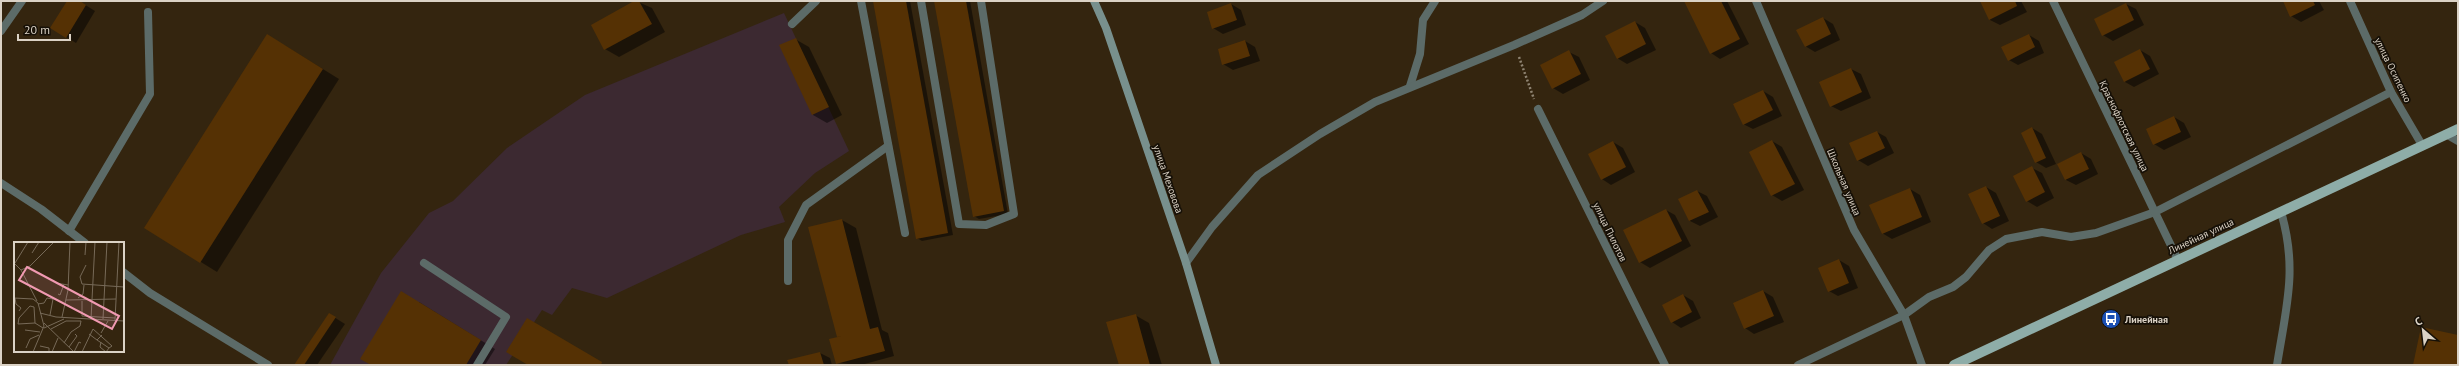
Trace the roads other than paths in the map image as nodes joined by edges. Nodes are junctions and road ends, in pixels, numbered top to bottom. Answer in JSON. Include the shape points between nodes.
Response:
{"nodes":[{"id":1,"x":22,"y":1,"type":"edge"},
{"id":2,"x":816,"y":1,"type":"edge"},
{"id":3,"x":861,"y":1,"type":"edge"},
{"id":4,"x":921,"y":1,"type":"edge"},
{"id":5,"x":981,"y":1,"type":"edge"},
{"id":6,"x":1094,"y":1,"type":"edge"},
{"id":7,"x":1435,"y":1,"type":"edge"},
{"id":8,"x":1603,"y":1,"type":"edge"},
{"id":9,"x":1756,"y":1,"type":"edge"},
{"id":10,"x":2053,"y":1,"type":"edge"},
{"id":11,"x":2350,"y":1,"type":"edge"},
{"id":12,"x":148,"y":12,"type":"dead end"},
{"id":13,"x":792,"y":24,"type":"dead end"},
{"id":14,"x":1,"y":31,"type":"edge"},
{"id":15,"x":1410,"y":86,"type":"junction"},
{"id":16,"x":2391,"y":92,"type":"junction"},
{"id":17,"x":1538,"y":109,"type":"road end"},
{"id":18,"x":2458,"y":129,"type":"edge"},
{"id":19,"x":2446,"y":134,"type":"junction"},
{"id":20,"x":2458,"y":141,"type":"edge"},
{"id":21,"x":2422,"y":145,"type":"junction"},
{"id":22,"x":888,"y":146,"type":"junction"},
{"id":23,"x":1,"y":183,"type":"edge"},
{"id":24,"x":2154,"y":212,"type":"junction"},
{"id":25,"x":2281,"y":212,"type":"junction"},
{"id":26,"x":68,"y":231,"type":"junction"},
{"id":27,"x":905,"y":233,"type":"dead end"},
{"id":28,"x":84,"y":242,"type":"edge"},
{"id":29,"x":2178,"y":260,"type":"junction"},
{"id":30,"x":424,"y":263,"type":"dead end"},
{"id":31,"x":1186,"y":263,"type":"junction"},
{"id":32,"x":124,"y":273,"type":"edge"},
{"id":33,"x":788,"y":281,"type":"dead end"},
{"id":34,"x":1904,"y":315,"type":"junction"},
{"id":35,"x":268,"y":365,"type":"edge"},
{"id":36,"x":477,"y":365,"type":"edge"},
{"id":37,"x":1216,"y":365,"type":"edge"},
{"id":38,"x":1665,"y":365,"type":"edge"},
{"id":39,"x":1798,"y":365,"type":"edge"},
{"id":40,"x":1922,"y":365,"type":"edge"},
{"id":41,"x":1954,"y":365,"type":"edge"},
{"id":42,"x":2277,"y":365,"type":"edge"}],
"edges":[{"from":1,"to":14,"type":"street"},
{"from":2,"to":13,"type":"street"},
{"from":3,"to":22,"type":"street"},
{"from":4,"to":5,"type":"street","via":[[959,224],[986,225],[1014,214]]},
{"from":6,"to":31,"type":"street","name":"улица Меховова","via":[[1106,28]]},
{"from":7,"to":15,"type":"street","via":[[1423,20],[1420,54]]},
{"from":8,"to":15,"type":"street","via":[[1582,15],[1514,45]]},
{"from":9,"to":34,"type":"street","name":"Школьная улица","via":[[1854,230]]},
{"from":10,"to":24,"type":"street","name":"Краснофлотская улица"},
{"from":11,"to":16,"type":"street","name":"улица Осипенко"},
{"from":12,"to":26,"type":"street","via":[[150,94]]},
{"from":15,"to":31,"type":"street","via":[[1375,102],[1320,134],[1258,175],[1212,227]]},
{"from":16,"to":21,"type":"street","name":"улица Осипенко"},
{"from":16,"to":24,"type":"street"},
{"from":17,"to":38,"type":"street","name":"улица Пилотов"},
{"from":18,"to":19,"type":"main road","name":"Линейная улица"},
{"from":19,"to":20,"type":"street"},
{"from":19,"to":21,"type":"main road","name":"Линейная улица"},
{"from":21,"to":25,"type":"main road","name":"Линейная улица"},
{"from":22,"to":27,"type":"street"},
{"from":22,"to":33,"type":"street","via":[[806,205],[788,240]]},
{"from":23,"to":26,"type":"street"},
{"from":24,"to":29,"type":"street","name":"Краснофлотская улица"},
{"from":24,"to":34,"type":"street","via":[[2096,233],[2071,237],[2042,232],[2006,239],[1989,250],[1957,284],[1929,297]]},
{"from":25,"to":29,"type":"main road","name":"Линейная улица"},
{"from":25,"to":42,"type":"street","via":[[2288,235],[2291,260],[2290,284]]},
{"from":26,"to":28,"type":"street"},
{"from":29,"to":41,"type":"main road","name":"Линейная улица"},
{"from":30,"to":36,"type":"street","via":[[506,317]]},
{"from":31,"to":37,"type":"street","name":"улица Меховова"},
{"from":32,"to":35,"type":"street","via":[[150,293]]},
{"from":34,"to":39,"type":"street"},
{"from":34,"to":40,"type":"street","name":"Школьная улица"}]}
